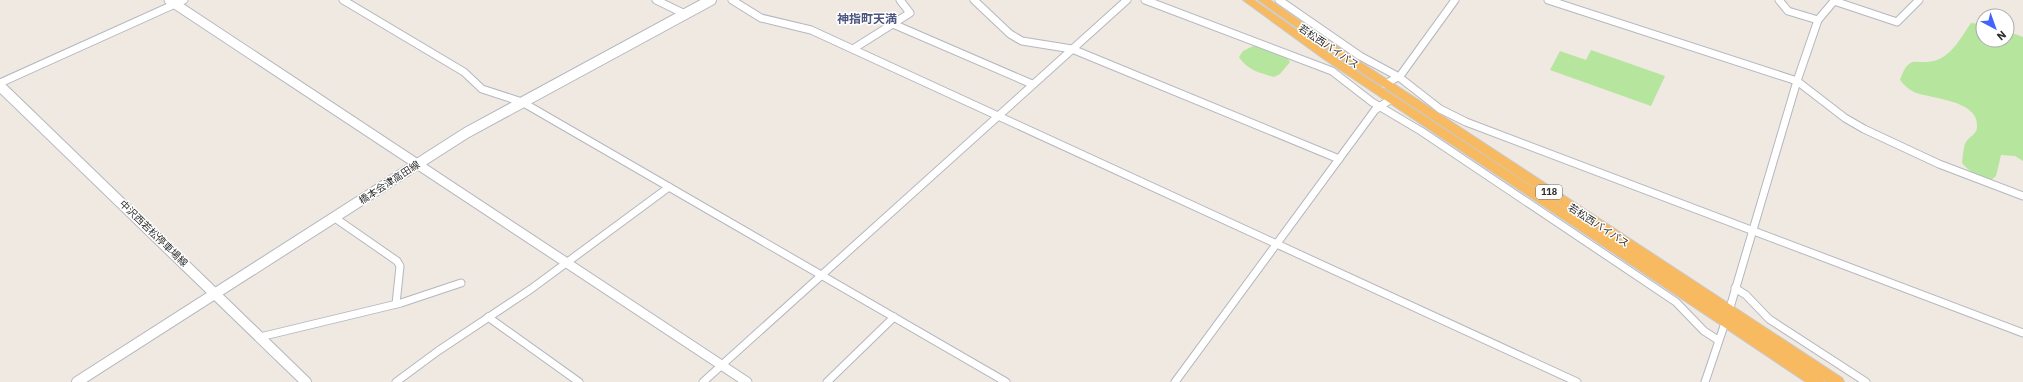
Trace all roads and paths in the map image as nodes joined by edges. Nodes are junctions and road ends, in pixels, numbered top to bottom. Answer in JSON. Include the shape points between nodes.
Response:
{"nodes":[{"id":1,"x":184,"y":0,"type":"edge"},
{"id":2,"x":343,"y":0,"type":"edge"},
{"id":3,"x":656,"y":0,"type":"edge"},
{"id":4,"x":711,"y":0,"type":"edge"},
{"id":5,"x":732,"y":0,"type":"edge"},
{"id":6,"x":900,"y":0,"type":"edge"},
{"id":7,"x":974,"y":0,"type":"edge"},
{"id":8,"x":1128,"y":0,"type":"edge"},
{"id":9,"x":1145,"y":0,"type":"edge"},
{"id":10,"x":1248,"y":0,"type":"edge"},
{"id":11,"x":1262,"y":0,"type":"edge"},
{"id":12,"x":1279,"y":0,"type":"edge"},
{"id":13,"x":1455,"y":0,"type":"edge"},
{"id":14,"x":1548,"y":0,"type":"edge"},
{"id":15,"x":1780,"y":0,"type":"edge"},
{"id":16,"x":1918,"y":0,"type":"edge"},
{"id":17,"x":1833,"y":1,"type":"edge"},
{"id":18,"x":173,"y":2,"type":"edge"},
{"id":19,"x":685,"y":14,"type":"junction"},
{"id":20,"x":1818,"y":20,"type":"junction"},
{"id":21,"x":893,"y":24,"type":"junction"},
{"id":22,"x":853,"y":49,"type":"junction"},
{"id":23,"x":1072,"y":49,"type":"junction"},
{"id":24,"x":1399,"y":77,"type":"junction"},
{"id":25,"x":1797,"y":81,"type":"junction"},
{"id":26,"x":0,"y":84,"type":"edge"},
{"id":27,"x":1032,"y":84,"type":"junction"},
{"id":28,"x":1385,"y":84,"type":"junction"},
{"id":29,"x":1391,"y":99,"type":"junction"},
{"id":30,"x":522,"y":102,"type":"junction"},
{"id":31,"x":1378,"y":106,"type":"junction"},
{"id":32,"x":997,"y":116,"type":"junction"},
{"id":33,"x":1339,"y":159,"type":"junction"},
{"id":34,"x":417,"y":163,"type":"junction"},
{"id":35,"x":669,"y":187,"type":"junction"},
{"id":36,"x":2023,"y":196,"type":"edge"},
{"id":37,"x":334,"y":218,"type":"junction"},
{"id":38,"x":1753,"y":230,"type":"junction"},
{"id":39,"x":1276,"y":244,"type":"junction"},
{"id":40,"x":567,"y":262,"type":"junction"},
{"id":41,"x":821,"y":275,"type":"junction"},
{"id":42,"x":461,"y":283,"type":"dead end"},
{"id":43,"x":1735,"y":288,"type":"junction"},
{"id":44,"x":216,"y":293,"type":"junction"},
{"id":45,"x":396,"y":304,"type":"junction"},
{"id":46,"x":1727,"y":316,"type":"junction"},
{"id":47,"x":488,"y":317,"type":"junction"},
{"id":48,"x":894,"y":317,"type":"junction"},
{"id":49,"x":2023,"y":333,"type":"edge"},
{"id":50,"x":260,"y":337,"type":"junction"},
{"id":51,"x":1718,"y":340,"type":"junction"},
{"id":52,"x":722,"y":365,"type":"junction"},
{"id":53,"x":77,"y":382,"type":"edge"},
{"id":54,"x":306,"y":382,"type":"edge"},
{"id":55,"x":396,"y":382,"type":"edge"},
{"id":56,"x":580,"y":382,"type":"edge"},
{"id":57,"x":703,"y":382,"type":"edge"},
{"id":58,"x":747,"y":382,"type":"edge"},
{"id":59,"x":827,"y":382,"type":"edge"},
{"id":60,"x":1006,"y":382,"type":"edge"},
{"id":61,"x":1175,"y":382,"type":"edge"},
{"id":62,"x":1577,"y":382,"type":"edge"},
{"id":63,"x":1705,"y":382,"type":"edge"},
{"id":64,"x":1817,"y":382,"type":"edge"},
{"id":65,"x":1837,"y":382,"type":"edge"},
{"id":66,"x":1866,"y":382,"type":"edge"}],
"edges":[{"from":1,"to":18,"type":"street"},
{"from":2,"to":30,"type":"street","via":[[464,72],[482,89]]},
{"from":3,"to":19,"type":"street"},
{"from":4,"to":19,"type":"main road","name":"橋本会津高田線"},
{"from":5,"to":22,"type":"street","via":[[761,18],[810,30]]},
{"from":6,"to":21,"type":"street","via":[[910,13]]},
{"from":7,"to":23,"type":"street","via":[[1010,34],[1022,41]]},
{"from":8,"to":23,"type":"street"},
{"from":9,"to":31,"type":"street","via":[[1332,71]]},
{"from":10,"to":29,"type":"highway","name":"若松西バイパス","number":"118"},
{"from":11,"to":28,"type":"highway","name":"若松西バイパス","number":"118"},
{"from":12,"to":24,"type":"street","via":[[1368,61]]},
{"from":13,"to":24,"type":"street"},
{"from":14,"to":25,"type":"street"},
{"from":15,"to":20,"type":"street","via":[[1788,11]]},
{"from":16,"to":17,"type":"street","via":[[1897,22]]},
{"from":17,"to":20,"type":"street"},
{"from":18,"to":26,"type":"street"},
{"from":18,"to":34,"type":"street"},
{"from":19,"to":30,"type":"main road","name":"橋本会津高田線"},
{"from":20,"to":25,"type":"street"},
{"from":21,"to":22,"type":"street"},
{"from":21,"to":27,"type":"street"},
{"from":22,"to":32,"type":"street"},
{"from":23,"to":27,"type":"street"},
{"from":23,"to":33,"type":"street"},
{"from":24,"to":28,"type":"street"},
{"from":24,"to":38,"type":"street","via":[[1440,109],[1466,122]]},
{"from":25,"to":36,"type":"street","via":[[1845,118],[1864,129],[1946,167]]},
{"from":25,"to":38,"type":"street"},
{"from":26,"to":44,"type":"main road","name":"中沢西若松停車場線"},
{"from":27,"to":32,"type":"street"},
{"from":28,"to":46,"type":"highway","name":"若松西バイパス","number":"118"},
{"from":29,"to":31,"type":"street"},
{"from":29,"to":46,"type":"highway","name":"若松西バイパス","number":"118"},
{"from":30,"to":34,"type":"main road","name":"橋本会津高田線"},
{"from":30,"to":35,"type":"street"},
{"from":31,"to":33,"type":"street"},
{"from":31,"to":51,"type":"street","via":[[1421,131],[1676,302],[1704,331]]},
{"from":32,"to":39,"type":"street"},
{"from":32,"to":41,"type":"street"},
{"from":33,"to":39,"type":"street"},
{"from":34,"to":37,"type":"main road","name":"橋本会津高田線"},
{"from":34,"to":40,"type":"street"},
{"from":35,"to":40,"type":"street"},
{"from":35,"to":41,"type":"street"},
{"from":37,"to":44,"type":"main road","name":"橋本会津高田線"},
{"from":37,"to":45,"type":"street","via":[[397,261],[400,266]]},
{"from":38,"to":43,"type":"street"},
{"from":38,"to":49,"type":"street"},
{"from":39,"to":61,"type":"street"},
{"from":39,"to":62,"type":"street"},
{"from":40,"to":47,"type":"street","via":[[532,289]]},
{"from":40,"to":52,"type":"street"},
{"from":41,"to":48,"type":"street"},
{"from":41,"to":52,"type":"street"},
{"from":42,"to":45,"type":"street"},
{"from":43,"to":46,"type":"street"},
{"from":43,"to":66,"type":"street","via":[[1749,298],[1768,319]]},
{"from":44,"to":50,"type":"main road","name":"中沢西若松停車場線"},
{"from":44,"to":53,"type":"main road","name":"橋本会津高田線"},
{"from":45,"to":50,"type":"street"},
{"from":46,"to":51,"type":"street"},
{"from":46,"to":64,"type":"highway","name":"若松西バイパス","number":"118"},
{"from":46,"to":65,"type":"highway","name":"若松西バイパス","number":"118"},
{"from":47,"to":55,"type":"street"},
{"from":47,"to":56,"type":"street"},
{"from":48,"to":59,"type":"street"},
{"from":48,"to":60,"type":"street"},
{"from":50,"to":54,"type":"main road","name":"中沢西若松停車場線"},
{"from":51,"to":63,"type":"street"},
{"from":52,"to":57,"type":"street"},
{"from":52,"to":58,"type":"street"}]}
